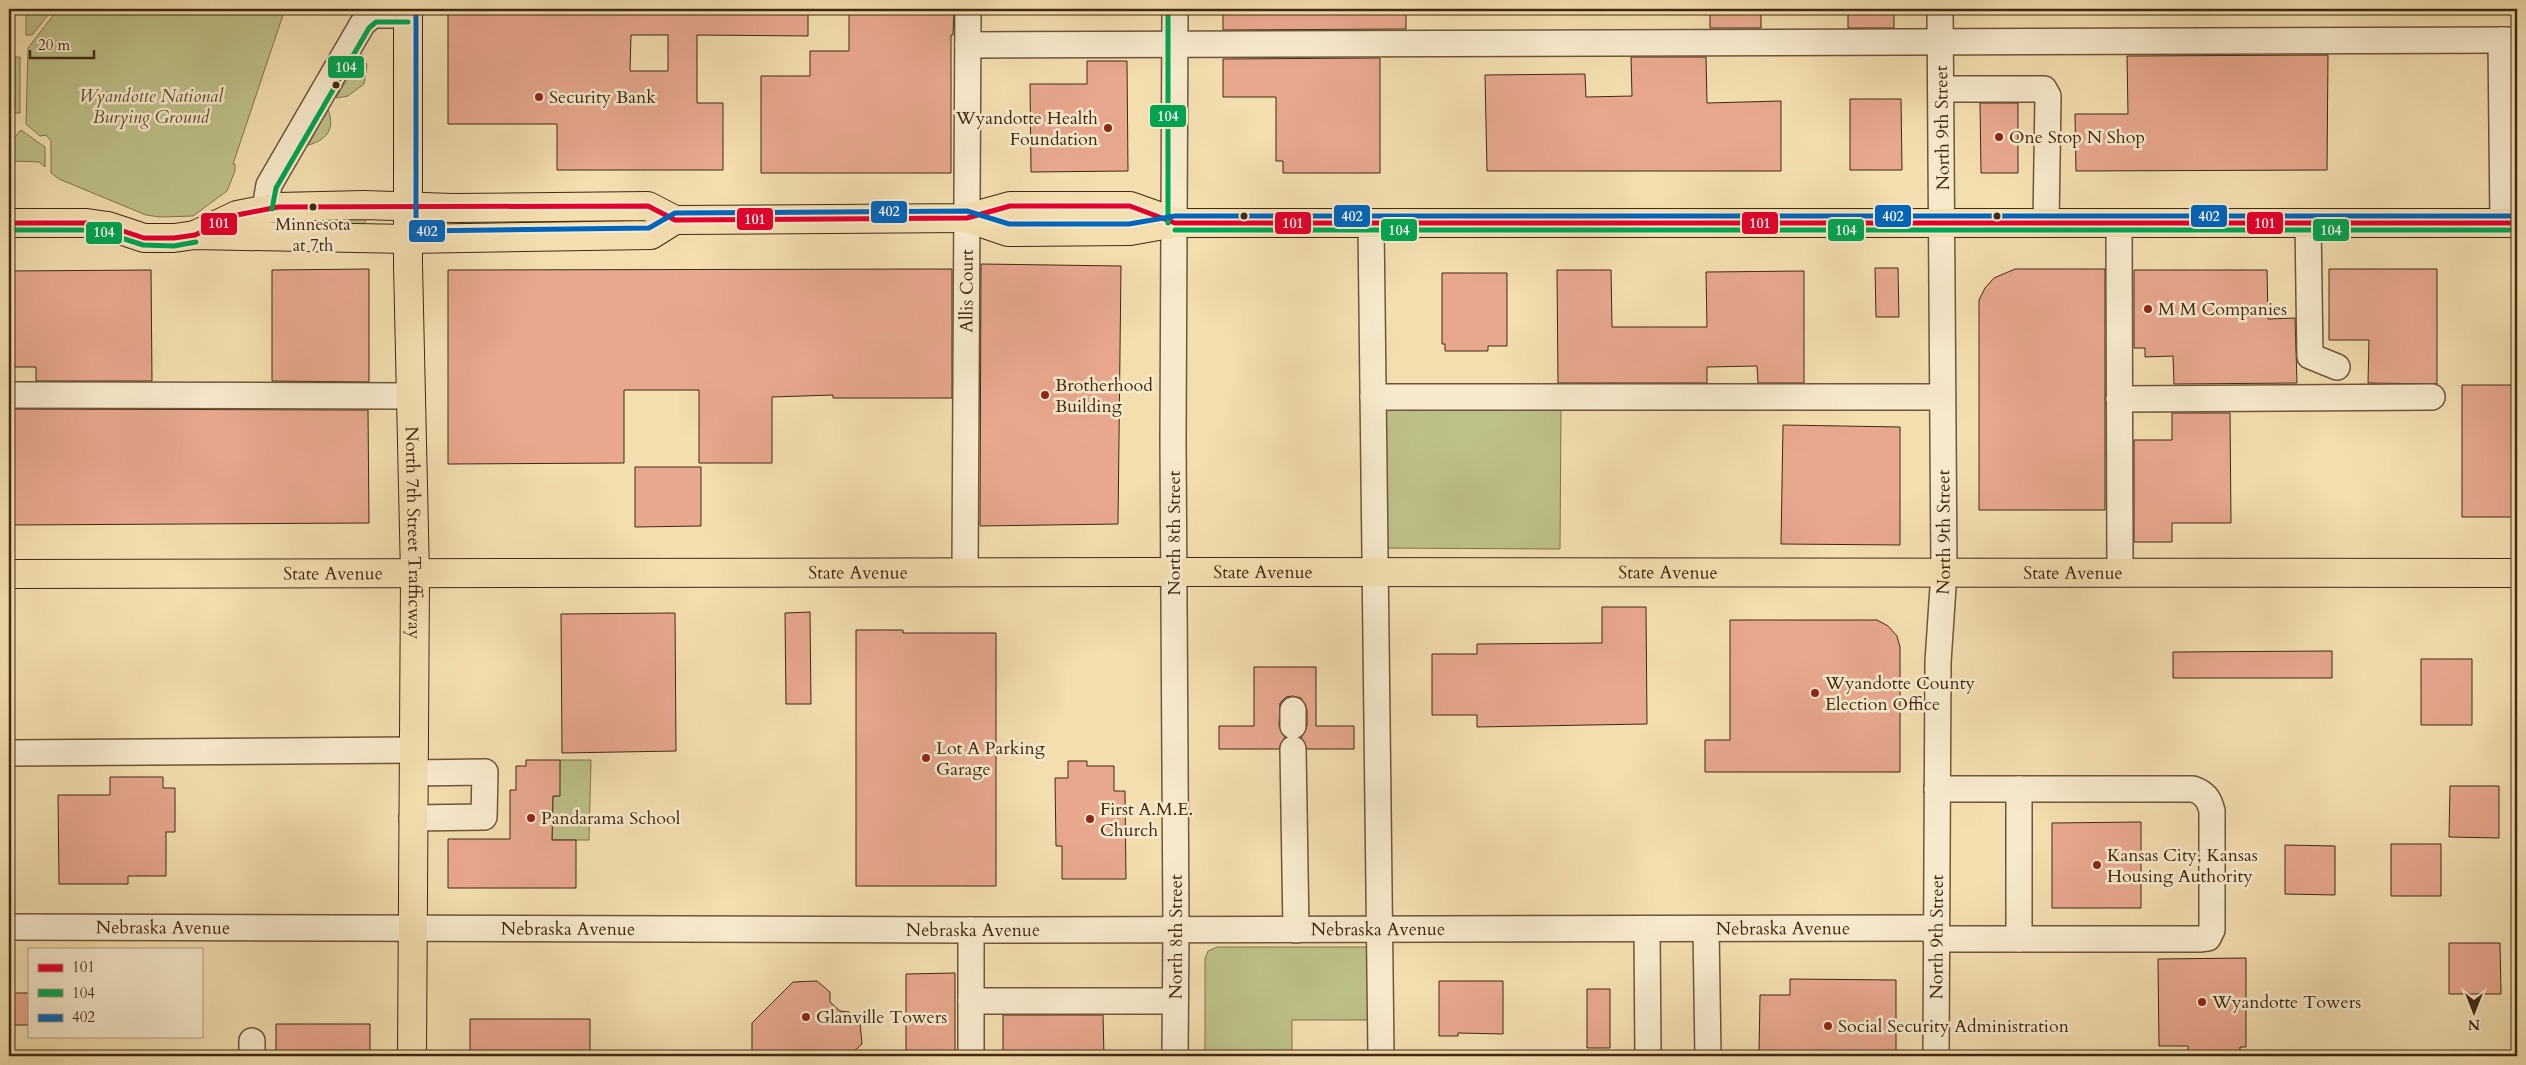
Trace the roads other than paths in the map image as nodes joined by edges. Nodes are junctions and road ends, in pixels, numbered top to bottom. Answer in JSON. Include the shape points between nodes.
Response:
{"nodes":[{"id":1,"x":968,"y":9,"type":"edge"},
{"id":2,"x":1175,"y":9,"type":"edge"},
{"id":3,"x":1940,"y":9,"type":"edge"},
{"id":4,"x":408,"y":12,"type":"edge"},
{"id":5,"x":1940,"y":40,"type":"junction"},
{"id":6,"x":2509,"y":40,"type":"edge"},
{"id":7,"x":1175,"y":43,"type":"junction"},
{"id":8,"x":968,"y":45,"type":"junction"},
{"id":9,"x":1941,"y":89,"type":"junction"},
{"id":10,"x":408,"y":206,"type":"junction"},
{"id":11,"x":266,"y":208,"type":"junction"},
{"id":12,"x":967,"y":218,"type":"junction"},
{"id":13,"x":675,"y":220,"type":"junction"},
{"id":14,"x":1175,"y":222,"type":"junction"},
{"id":15,"x":2308,"y":222,"type":"junction"},
{"id":16,"x":2510,"y":222,"type":"edge"},
{"id":17,"x":9,"y":223,"type":"edge"},
{"id":18,"x":1371,"y":223,"type":"junction"},
{"id":19,"x":1943,"y":223,"type":"junction"},
{"id":20,"x":2046,"y":223,"type":"junction"},
{"id":21,"x":2118,"y":223,"type":"junction"},
{"id":22,"x":195,"y":235,"type":"junction"},
{"id":23,"x":408,"y":239,"type":"junction"},
{"id":24,"x":2337,"y":367,"type":"dead end"},
{"id":25,"x":9,"y":395,"type":"edge"},
{"id":26,"x":411,"y":396,"type":"junction"},
{"id":27,"x":1373,"y":397,"type":"junction"},
{"id":28,"x":1942,"y":397,"type":"junction"},
{"id":29,"x":2432,"y":397,"type":"dead end"},
{"id":30,"x":2119,"y":399,"type":"junction"},
{"id":31,"x":965,"y":572,"type":"junction"},
{"id":32,"x":1174,"y":572,"type":"junction"},
{"id":33,"x":1376,"y":572,"type":"junction"},
{"id":34,"x":1944,"y":572,"type":"junction"},
{"id":35,"x":2120,"y":573,"type":"junction"},
{"id":36,"x":2517,"y":573,"type":"edge"},
{"id":37,"x":9,"y":574,"type":"edge"},
{"id":38,"x":414,"y":574,"type":"junction"},
{"id":39,"x":1293,"y":728,"type":"dead end"},
{"id":40,"x":9,"y":753,"type":"edge"},
{"id":41,"x":413,"y":762,"type":"junction"},
{"id":42,"x":1937,"y":788,"type":"junction"},
{"id":43,"x":2019,"y":789,"type":"junction"},
{"id":44,"x":412,"y":818,"type":"junction"},
{"id":45,"x":9,"y":927,"type":"edge"},
{"id":46,"x":412,"y":927,"type":"junction"},
{"id":47,"x":1176,"y":928,"type":"junction"},
{"id":48,"x":1647,"y":929,"type":"junction"},
{"id":49,"x":1706,"y":929,"type":"junction"},
{"id":50,"x":971,"y":930,"type":"junction"},
{"id":51,"x":1296,"y":930,"type":"junction"},
{"id":52,"x":1380,"y":930,"type":"junction"},
{"id":53,"x":1936,"y":934,"type":"junction"},
{"id":54,"x":2019,"y":939,"type":"junction"},
{"id":55,"x":971,"y":1001,"type":"junction"},
{"id":56,"x":1175,"y":1001,"type":"junction"},
{"id":57,"x":412,"y":1056,"type":"edge"},
{"id":58,"x":971,"y":1056,"type":"edge"},
{"id":59,"x":1174,"y":1056,"type":"edge"},
{"id":60,"x":1382,"y":1056,"type":"edge"},
{"id":61,"x":1648,"y":1056,"type":"edge"},
{"id":62,"x":1708,"y":1056,"type":"edge"},
{"id":63,"x":1936,"y":1056,"type":"edge"}],
"edges":[{"from":1,"to":8,"type":"street","name":"Allis Court"},
{"from":2,"to":7,"type":"street","name":"North 8th Street"},
{"from":3,"to":5,"type":"street","name":"North 9th Street"},
{"from":4,"to":10,"type":"main road","name":"North 7th Street Trafficway"},
{"from":4,"to":11,"type":"street","via":[[373,15],[363,23],[269,186]]},
{"from":5,"to":6,"type":"street"},
{"from":5,"to":7,"type":"street"},
{"from":5,"to":9,"type":"street","name":"North 9th Street"},
{"from":6,"to":16,"type":"street"},
{"from":7,"to":8,"type":"street"},
{"from":7,"to":14,"type":"street","name":"North 8th Street"},
{"from":8,"to":12,"type":"street","name":"Allis Court"},
{"from":9,"to":19,"type":"street","name":"North 9th Street"},
{"from":9,"to":20,"type":"street","via":[[2044,89],[2048,96]]},
{"from":10,"to":11,"type":"main road"},
{"from":10,"to":13,"type":"main road","via":[[648,206]]},
{"from":10,"to":23,"type":"main road","name":"North 7th Street Trafficway"},
{"from":11,"to":22,"type":"main road","via":[[237,215]]},
{"from":12,"to":13,"type":"main road"},
{"from":12,"to":14,"type":"main road","via":[[1008,232],[1130,231]]},
{"from":12,"to":31,"type":"street","name":"Allis Court"},
{"from":13,"to":23,"type":"main road","via":[[651,234]]},
{"from":14,"to":18,"type":"main road"},
{"from":14,"to":32,"type":"street","name":"North 8th Street"},
{"from":15,"to":16,"type":"main road"},
{"from":15,"to":21,"type":"main road"},
{"from":15,"to":24,"type":"street","via":[[2310,356]]},
{"from":17,"to":22,"type":"main road","via":[[101,225],[144,238]]},
{"from":18,"to":19,"type":"main road"},
{"from":18,"to":27,"type":"street"},
{"from":19,"to":20,"type":"main road"},
{"from":19,"to":28,"type":"street","name":"North 9th Street"},
{"from":20,"to":21,"type":"main road"},
{"from":21,"to":30,"type":"street"},
{"from":22,"to":23,"type":"main road"},
{"from":23,"to":26,"type":"main road","name":"North 7th Street Trafficway"},
{"from":25,"to":26,"type":"street"},
{"from":26,"to":38,"type":"main road","name":"North 7th Street Trafficway"},
{"from":27,"to":28,"type":"street"},
{"from":27,"to":33,"type":"street"},
{"from":28,"to":34,"type":"street","name":"North 9th Street"},
{"from":29,"to":30,"type":"street"},
{"from":30,"to":35,"type":"street"},
{"from":31,"to":32,"type":"main road","name":"State Avenue"},
{"from":31,"to":38,"type":"main road","name":"State Avenue"},
{"from":32,"to":33,"type":"main road","name":"State Avenue"},
{"from":32,"to":47,"type":"street","name":"North 8th Street"},
{"from":33,"to":34,"type":"main road","name":"State Avenue"},
{"from":33,"to":52,"type":"street"},
{"from":34,"to":35,"type":"main road","name":"State Avenue"},
{"from":34,"to":42,"type":"street","name":"North 9th Street","via":[[1938,662]]},
{"from":35,"to":36,"type":"main road","name":"State Avenue"},
{"from":37,"to":38,"type":"main road","name":"State Avenue"},
{"from":38,"to":41,"type":"main road","name":"North 7th Street Trafficway"},
{"from":39,"to":51,"type":"street"},
{"from":40,"to":41,"type":"street"},
{"from":41,"to":44,"type":"main road","name":"North 7th Street Trafficway"},
{"from":41,"to":44,"type":"street","via":[[485,772],[485,790],[484,817]]},
{"from":42,"to":43,"type":"street"},
{"from":42,"to":53,"type":"street","name":"North 9th Street"},
{"from":43,"to":54,"type":"street"},
{"from":43,"to":54,"type":"street","name":"Nebraska Avenue","via":[[2193,789],[2203,793],[2212,812],[2212,930],[2208,938]]},
{"from":44,"to":46,"type":"main road","name":"North 7th Street Trafficway"},
{"from":45,"to":46,"type":"street","name":"Nebraska Avenue"},
{"from":46,"to":50,"type":"street","name":"Nebraska Avenue"},
{"from":46,"to":57,"type":"main road","name":"North 7th Street Trafficway"},
{"from":47,"to":50,"type":"street","name":"Nebraska Avenue"},
{"from":47,"to":51,"type":"street","name":"Nebraska Avenue"},
{"from":47,"to":56,"type":"street","name":"North 8th Street"},
{"from":48,"to":49,"type":"street","name":"Nebraska Avenue"},
{"from":48,"to":52,"type":"street","name":"Nebraska Avenue"},
{"from":48,"to":61,"type":"street"},
{"from":49,"to":53,"type":"street","name":"Nebraska Avenue"},
{"from":49,"to":62,"type":"street"},
{"from":50,"to":55,"type":"street"},
{"from":51,"to":52,"type":"street","name":"Nebraska Avenue"},
{"from":52,"to":60,"type":"street"},
{"from":53,"to":54,"type":"street","name":"Nebraska Avenue"},
{"from":53,"to":63,"type":"street","name":"North 9th Street"},
{"from":55,"to":56,"type":"street"},
{"from":55,"to":58,"type":"street"},
{"from":56,"to":59,"type":"street","name":"North 8th Street"}]}
